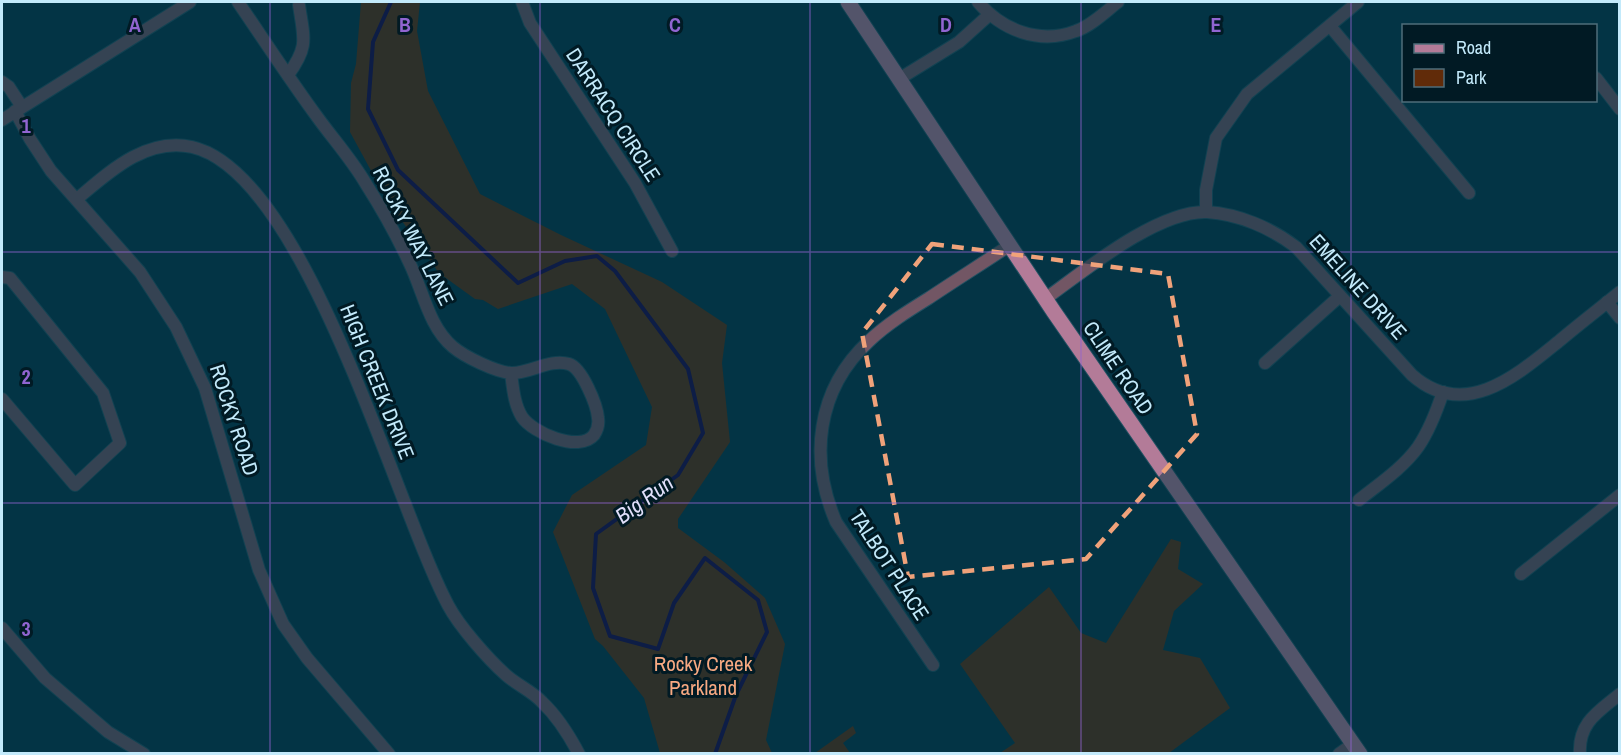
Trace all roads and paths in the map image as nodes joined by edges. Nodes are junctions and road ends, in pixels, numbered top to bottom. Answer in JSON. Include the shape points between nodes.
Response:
{"nodes":[{"id":1,"x":190,"y":2,"type":"edge"},
{"id":2,"x":238,"y":2,"type":"edge"},
{"id":3,"x":522,"y":2,"type":"edge"},
{"id":4,"x":848,"y":2,"type":"edge"},
{"id":5,"x":978,"y":2,"type":"edge"},
{"id":6,"x":1118,"y":2,"type":"edge"},
{"id":7,"x":1358,"y":2,"type":"edge"},
{"id":8,"x":299,"y":5,"type":"dead end"},
{"id":9,"x":989,"y":15,"type":"junction"},
{"id":10,"x":1330,"y":26,"type":"junction"},
{"id":11,"x":288,"y":75,"type":"junction"},
{"id":12,"x":899,"y":79,"type":"junction"},
{"id":13,"x":1597,"y":79,"type":"edge"},
{"id":14,"x":2,"y":82,"type":"edge"},
{"id":15,"x":19,"y":109,"type":"junction"},
{"id":16,"x":1620,"y":109,"type":"edge"},
{"id":17,"x":2,"y":120,"type":"edge"},
{"id":18,"x":1469,"y":193,"type":"dead end"},
{"id":19,"x":77,"y":199,"type":"junction"},
{"id":20,"x":1206,"y":212,"type":"junction"},
{"id":21,"x":1010,"y":245,"type":"junction"},
{"id":22,"x":672,"y":251,"type":"dead end"},
{"id":23,"x":2,"y":277,"type":"edge"},
{"id":24,"x":1620,"y":292,"type":"edge"},
{"id":25,"x":1340,"y":296,"type":"junction"},
{"id":26,"x":1045,"y":299,"type":"junction"},
{"id":27,"x":1607,"y":302,"type":"junction"},
{"id":28,"x":1620,"y":318,"type":"edge"},
{"id":29,"x":1265,"y":363,"type":"dead end"},
{"id":30,"x":511,"y":373,"type":"junction"},
{"id":31,"x":1443,"y":392,"type":"junction"},
{"id":32,"x":2,"y":399,"type":"edge"},
{"id":33,"x":1620,"y":495,"type":"edge"},
{"id":34,"x":1359,"y":500,"type":"dead end"},
{"id":35,"x":1521,"y":574,"type":"dead end"},
{"id":36,"x":2,"y":628,"type":"edge"},
{"id":37,"x":933,"y":665,"type":"dead end"},
{"id":38,"x":1620,"y":694,"type":"edge"},
{"id":39,"x":1356,"y":748,"type":"edge"},
{"id":40,"x":144,"y":753,"type":"edge"},
{"id":41,"x":389,"y":753,"type":"edge"},
{"id":42,"x":579,"y":753,"type":"edge"},
{"id":43,"x":1339,"y":753,"type":"edge"},
{"id":44,"x":1580,"y":753,"type":"edge"}],
"edges":[{"from":1,"to":15,"type":"street"},
{"from":2,"to":11,"type":"street","name":"ROCKY WAY LANE"},
{"from":3,"to":22,"type":"street","name":"DARRACQ CIRCLE","via":[[530,23],[635,183]]},
{"from":4,"to":12,"type":"main road","name":"CLIME ROAD"},
{"from":5,"to":9,"type":"street"},
{"from":6,"to":9,"type":"street","via":[[1087,26],[1060,35],[1022,34]]},
{"from":7,"to":10,"type":"street"},
{"from":8,"to":11,"type":"street","via":[[305,43]]},
{"from":9,"to":12,"type":"street","via":[[959,42]]},
{"from":10,"to":18,"type":"street"},
{"from":10,"to":20,"type":"street","via":[[1247,94],[1216,138]]},
{"from":11,"to":30,"type":"street","name":"ROCKY WAY LANE","via":[[367,184],[410,264],[444,340],[482,364]]},
{"from":12,"to":21,"type":"main road","name":"CLIME ROAD"},
{"from":13,"to":16,"type":"street"},
{"from":14,"to":15,"type":"street","name":"ROCKY ROAD","via":[[9,87]]},
{"from":15,"to":17,"type":"street"},
{"from":15,"to":19,"type":"street","name":"ROCKY ROAD","via":[[30,139],[51,171]]},
{"from":19,"to":41,"type":"street","name":"ROCKY ROAD","via":[[146,281],[193,360],[215,418],[260,570],[283,624],[307,658]]},
{"from":19,"to":42,"type":"street","name":"HIGH CREEK DRIVE","via":[[116,167],[155,148],[191,147],[208,152],[236,171],[279,224],[326,309],[449,608],[505,675],[554,714]]},
{"from":20,"to":25,"type":"street","name":"EMELINE DRIVE","via":[[1262,226],[1282,236],[1309,259]]},
{"from":20,"to":26,"type":"street","name":"EMELINE DRIVE","via":[[1134,236]]},
{"from":21,"to":26,"type":"main road","name":"CLIME ROAD"},
{"from":21,"to":37,"type":"street","name":"TALBOT PLACE","via":[[867,342],[840,376],[823,423],[819,450],[822,478],[836,522]]},
{"from":23,"to":32,"type":"street","via":[[10,278],[103,393],[120,443],[75,485]]},
{"from":24,"to":27,"type":"street"},
{"from":25,"to":29,"type":"street"},
{"from":25,"to":31,"type":"street","name":"EMELINE DRIVE","via":[[1412,375],[1431,390]]},
{"from":26,"to":39,"type":"main road","name":"CLIME ROAD"},
{"from":27,"to":28,"type":"street"},
{"from":27,"to":31,"type":"street","via":[[1521,372],[1495,387],[1469,394]]},
{"from":30,"to":30,"type":"street","name":"ROCKY WAY LANE","via":[[553,364],[569,364],[581,373],[598,416],[598,427],[592,437],[582,443],[571,443],[537,431],[523,418],[515,400]]},
{"from":31,"to":34,"type":"street","via":[[1419,446]]},
{"from":33,"to":35,"type":"street"},
{"from":36,"to":40,"type":"street","via":[[45,678],[108,732]]},
{"from":38,"to":44,"type":"street","via":[[1586,724],[1579,739]]},
{"from":39,"to":43,"type":"street"}]}
